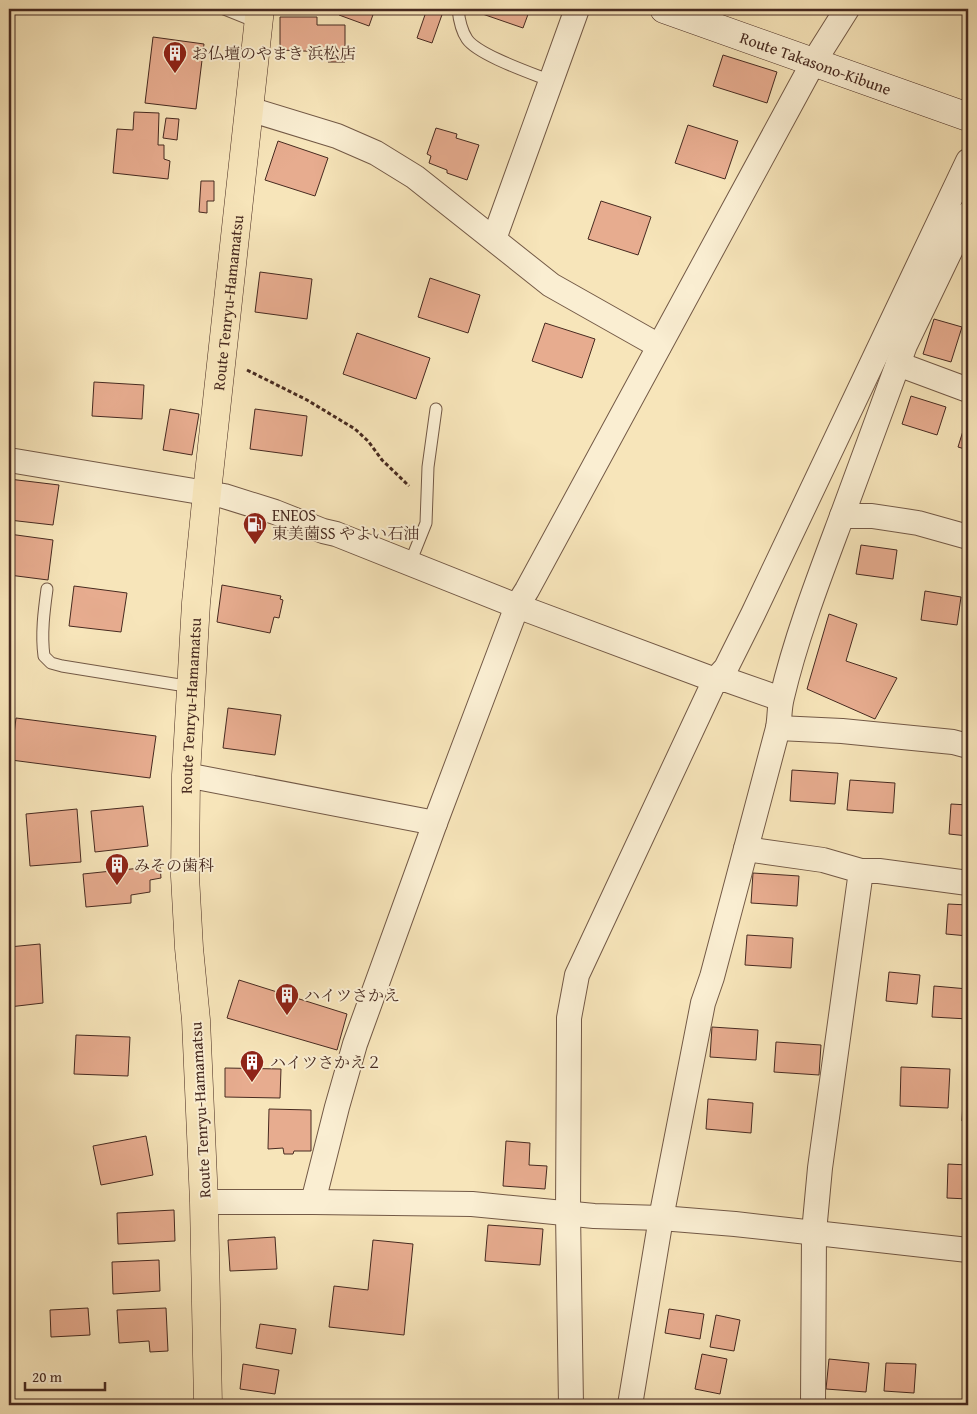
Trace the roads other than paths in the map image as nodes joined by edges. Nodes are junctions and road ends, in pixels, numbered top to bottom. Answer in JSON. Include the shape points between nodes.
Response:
{"nodes":[{"id":1,"x":224,"y":9,"type":"edge"},
{"id":2,"x":458,"y":9,"type":"edge"},
{"id":3,"x":576,"y":9,"type":"edge"},
{"id":4,"x":664,"y":9,"type":"edge"},
{"id":5,"x":847,"y":9,"type":"edge"},
{"id":6,"x":260,"y":16,"type":"edge"},
{"id":7,"x":813,"y":63,"type":"junction"},
{"id":8,"x":551,"y":81,"type":"junction"},
{"id":9,"x":249,"y":109,"type":"junction"},
{"id":10,"x":968,"y":117,"type":"edge"},
{"id":11,"x":968,"y":161,"type":"edge"},
{"id":12,"x":968,"y":214,"type":"edge"},
{"id":13,"x":494,"y":239,"type":"junction"},
{"id":14,"x":659,"y":346,"type":"junction"},
{"id":15,"x":898,"y":364,"type":"junction"},
{"id":16,"x":968,"y":390,"type":"edge"},
{"id":17,"x":436,"y":409,"type":"dead end"},
{"id":18,"x":9,"y":460,"type":"edge"},
{"id":19,"x":207,"y":492,"type":"junction"},
{"id":20,"x":842,"y":516,"type":"junction"},
{"id":21,"x":968,"y":537,"type":"edge"},
{"id":22,"x":410,"y":563,"type":"junction"},
{"id":23,"x":47,"y":589,"type":"dead end"},
{"id":24,"x":517,"y":606,"type":"junction"},
{"id":25,"x":715,"y":680,"type":"junction"},
{"id":26,"x":192,"y":687,"type":"junction"},
{"id":27,"x":781,"y":699,"type":"junction"},
{"id":28,"x":778,"y":728,"type":"junction"},
{"id":29,"x":968,"y":746,"type":"edge"},
{"id":30,"x":186,"y":775,"type":"junction"},
{"id":31,"x":435,"y":823,"type":"junction"},
{"id":32,"x":746,"y":849,"type":"junction"},
{"id":33,"x":861,"y":871,"type":"junction"},
{"id":34,"x":968,"y":883,"type":"edge"},
{"id":35,"x":204,"y":1202,"type":"junction"},
{"id":36,"x":312,"y":1202,"type":"junction"},
{"id":37,"x":568,"y":1213,"type":"junction"},
{"id":38,"x":661,"y":1218,"type":"junction"},
{"id":39,"x":814,"y":1232,"type":"junction"},
{"id":40,"x":968,"y":1250,"type":"edge"},
{"id":41,"x":208,"y":1405,"type":"edge"},
{"id":42,"x":571,"y":1405,"type":"edge"},
{"id":43,"x":630,"y":1405,"type":"edge"},
{"id":44,"x":812,"y":1405,"type":"edge"}],
"edges":[{"from":1,"to":6,"type":"lane"},
{"from":2,"to":8,"type":"lane","via":[[467,40],[480,50]]},
{"from":3,"to":8,"type":"street"},
{"from":4,"to":7,"type":"main road","name":"Route Takasono-Kibune"},
{"from":5,"to":7,"type":"street"},
{"from":6,"to":9,"type":"main road","name":"Route Tenryu-Hamamatsu"},
{"from":7,"to":10,"type":"main road","name":"Route Takasono-Kibune"},
{"from":7,"to":14,"type":"street"},
{"from":8,"to":13,"type":"street"},
{"from":9,"to":13,"type":"street","via":[[337,136],[376,153],[415,177]]},
{"from":9,"to":19,"type":"main road","name":"Route Tenryu-Hamamatsu"},
{"from":11,"to":25,"type":"street","via":[[753,614],[726,668]]},
{"from":12,"to":15,"type":"street"},
{"from":13,"to":14,"type":"street","via":[[558,290]]},
{"from":14,"to":24,"type":"street"},
{"from":15,"to":16,"type":"street"},
{"from":15,"to":20,"type":"street"},
{"from":17,"to":22,"type":"lane","via":[[428,467],[426,523]]},
{"from":18,"to":19,"type":"street"},
{"from":19,"to":22,"type":"street","via":[[275,512]]},
{"from":19,"to":26,"type":"main road","name":"Route Tenryu-Hamamatsu"},
{"from":20,"to":21,"type":"street","via":[[872,516],[918,523]]},
{"from":20,"to":27,"type":"street"},
{"from":22,"to":24,"type":"street"},
{"from":23,"to":26,"type":"lane","via":[[43,647],[44,656],[51,662]]},
{"from":24,"to":25,"type":"street"},
{"from":24,"to":31,"type":"street"},
{"from":25,"to":27,"type":"street","via":[[727,680]]},
{"from":25,"to":37,"type":"street","via":[[577,975],[569,1023]]},
{"from":26,"to":30,"type":"main road","name":"Route Tenryu-Hamamatsu"},
{"from":27,"to":28,"type":"street"},
{"from":28,"to":29,"type":"street","via":[[842,731]]},
{"from":28,"to":32,"type":"street"},
{"from":30,"to":31,"type":"street"},
{"from":30,"to":35,"type":"main road","name":"Route Tenryu-Hamamatsu","via":[[185,876],[196,1020]]},
{"from":31,"to":36,"type":"street","via":[[355,1044]]},
{"from":32,"to":33,"type":"street","via":[[823,860]]},
{"from":32,"to":38,"type":"street","via":[[703,1003]]},
{"from":33,"to":34,"type":"street"},
{"from":33,"to":39,"type":"street"},
{"from":35,"to":36,"type":"street"},
{"from":35,"to":41,"type":"main road","name":"Route Tenryu-Hamamatsu"},
{"from":36,"to":37,"type":"street","via":[[472,1204]]},
{"from":37,"to":38,"type":"street"},
{"from":37,"to":42,"type":"street"},
{"from":38,"to":39,"type":"street"},
{"from":38,"to":43,"type":"street"},
{"from":39,"to":40,"type":"street"},
{"from":39,"to":44,"type":"street"}]}
